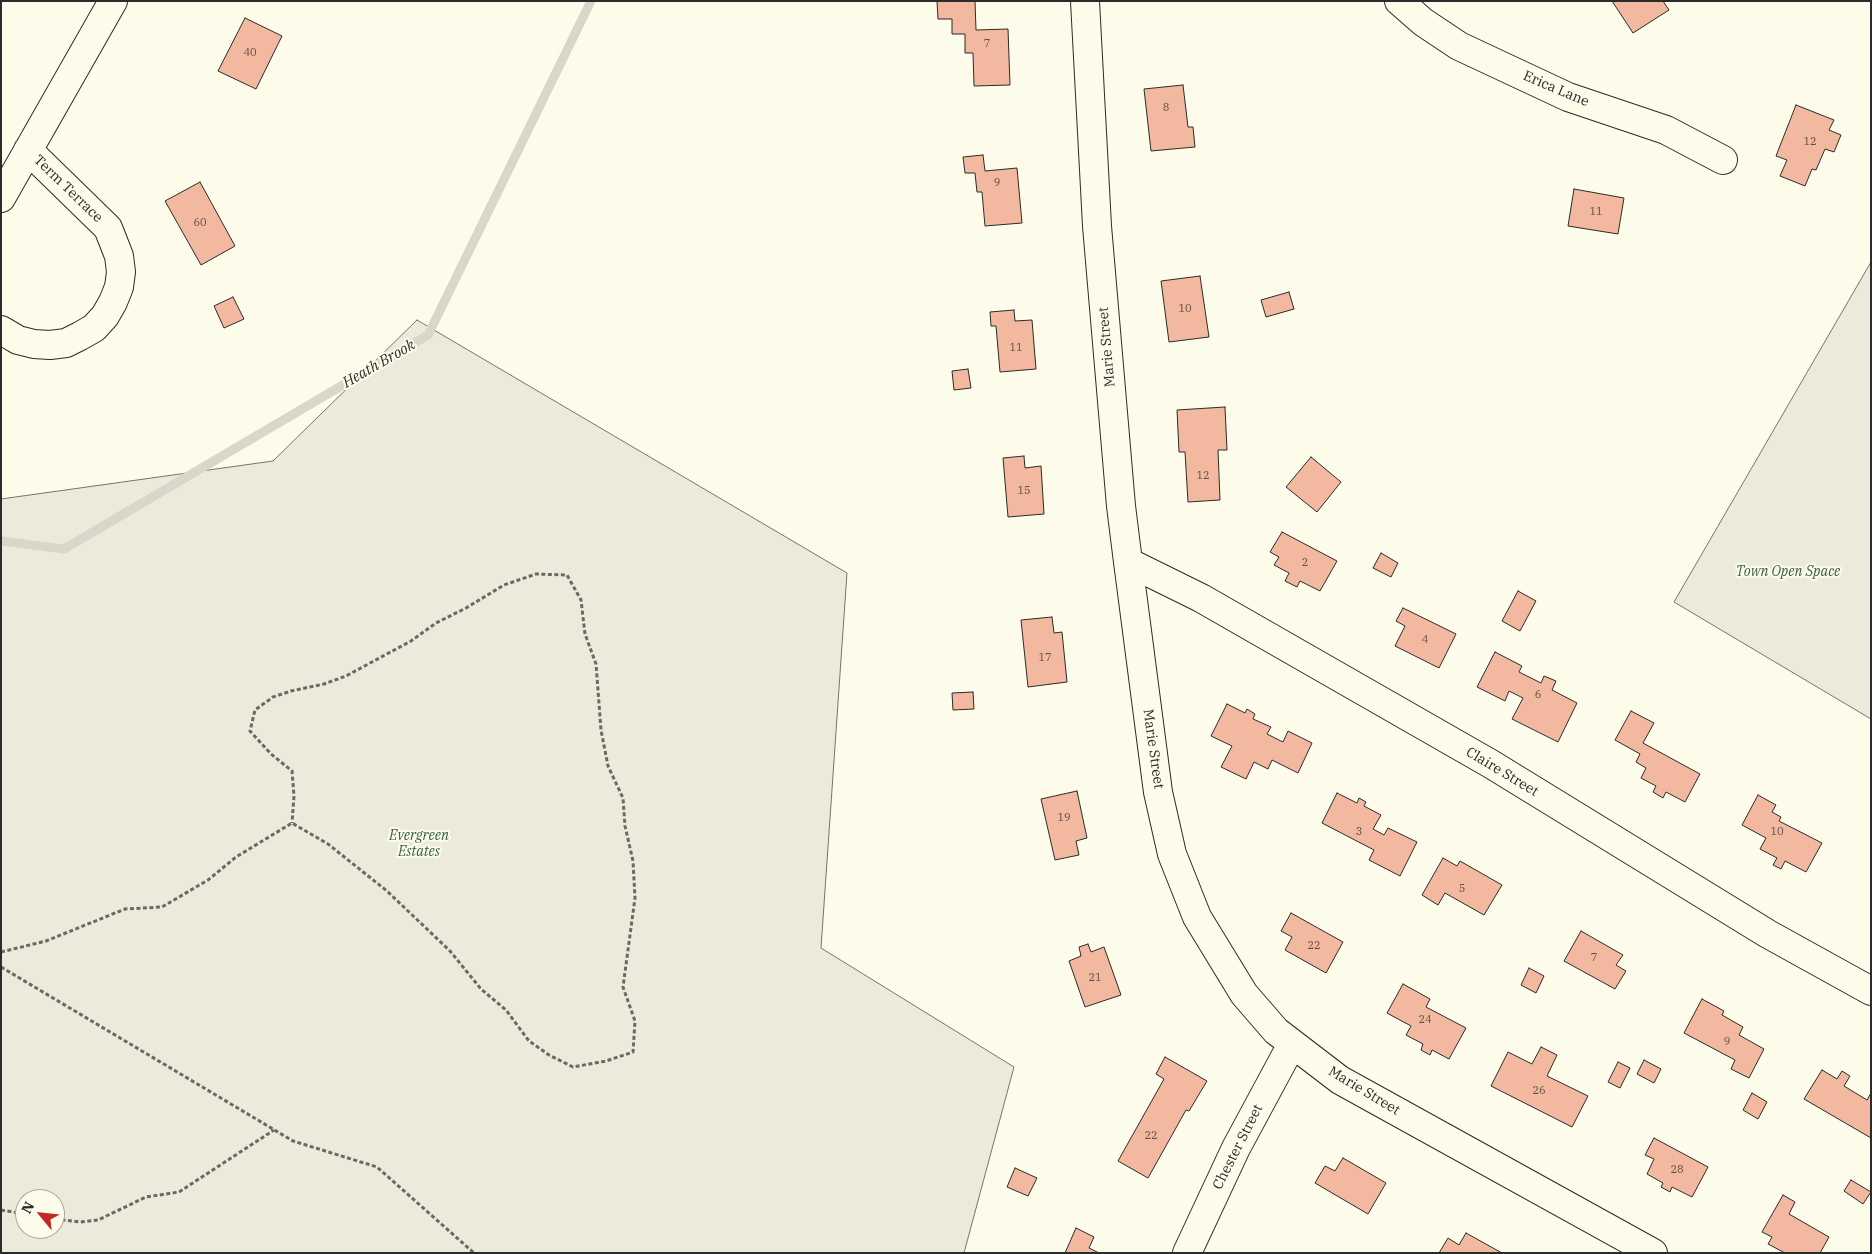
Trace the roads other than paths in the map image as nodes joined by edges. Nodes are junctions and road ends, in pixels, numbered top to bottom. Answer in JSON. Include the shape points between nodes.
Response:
{"nodes":[{"id":1,"x":113,"y":1,"type":"edge"},
{"id":2,"x":1085,"y":1,"type":"edge"},
{"id":3,"x":1400,"y":1,"type":"edge"},
{"id":4,"x":28,"y":150,"type":"junction"},
{"id":5,"x":1723,"y":160,"type":"dead end"},
{"id":6,"x":1,"y":198,"type":"edge"},
{"id":7,"x":1,"y":330,"type":"edge"},
{"id":8,"x":1128,"y":562,"type":"junction"},
{"id":9,"x":1871,"y":991,"type":"edge"},
{"id":10,"x":1292,"y":1044,"type":"junction"},
{"id":11,"x":1187,"y":1253,"type":"edge"},
{"id":12,"x":1653,"y":1253,"type":"edge"}],
"edges":[{"from":1,"to":4,"type":"street","name":"Term Terrace"},
{"from":2,"to":8,"type":"street","name":"Marie Street","via":[[1097,226]]},
{"from":3,"to":5,"type":"street","name":"Erica Lane","via":[[1423,22],[1459,46],[1568,97],[1666,130]]},
{"from":4,"to":6,"type":"street","name":"Term Terrace"},
{"from":4,"to":7,"type":"street","name":"Term Terrace","via":[[108,228],[119,256],[119,287],[109,309],[94,328],[66,342],[34,344],[18,340]]},
{"from":8,"to":9,"type":"street","name":"Claire Street","via":[[1200,598],[1491,764],[1768,934]]},
{"from":8,"to":10,"type":"street","name":"Marie Street","via":[[1158,792],[1172,854],[1198,916],[1244,994],[1276,1031]]},
{"from":10,"to":11,"type":"street","name":"Chester Street","via":[[1236,1148]]},
{"from":10,"to":12,"type":"street","name":"Marie Street","via":[[1340,1080]]}]}
